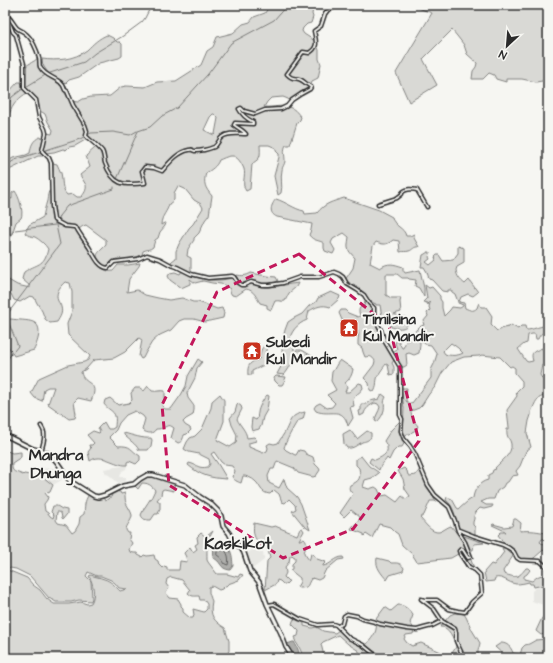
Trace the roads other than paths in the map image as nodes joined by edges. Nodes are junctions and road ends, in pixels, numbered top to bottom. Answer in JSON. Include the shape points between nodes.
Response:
{"nodes":[{"id":1,"x":341,"y":5,"type":"edge"},
{"id":2,"x":5,"y":13,"type":"edge"},
{"id":3,"x":7,"y":16,"type":"junction"},
{"id":4,"x":378,"y":204,"type":"dead end"},
{"id":5,"x":427,"y":208,"type":"dead end"},
{"id":6,"x":41,"y":426,"type":"dead end"},
{"id":7,"x":5,"y":435,"type":"edge"},
{"id":8,"x":41,"y":451,"type":"junction"},
{"id":9,"x":458,"y":531,"type":"junction"},
{"id":10,"x":548,"y":568,"type":"edge"},
{"id":11,"x":268,"y":606,"type":"junction"},
{"id":12,"x":442,"y":621,"type":"junction"},
{"id":13,"x":338,"y":626,"type":"junction"},
{"id":14,"x":292,"y":658,"type":"edge"},
{"id":15,"x":384,"y":658,"type":"edge"},
{"id":16,"x":464,"y":658,"type":"edge"}],
"edges":[{"from":1,"to":3,"type":"street","via":[[328,10],[321,26],[314,31],[317,45],[314,50],[304,52],[287,74],[311,86],[310,90],[300,94],[281,109],[265,110],[255,114],[239,109],[243,116],[254,122],[235,123],[234,125],[246,134],[232,133],[222,137],[213,147],[183,152],[162,171],[145,167],[142,171],[145,183],[136,185],[120,182],[111,176],[102,151],[86,136],[85,125],[64,86],[40,67],[39,56],[29,38],[15,27]]},
{"from":2,"to":3,"type":"street"},
{"from":3,"to":9,"type":"street","via":[[16,35],[24,64],[24,88],[36,100],[39,118],[46,133],[42,151],[51,163],[54,220],[77,229],[96,259],[107,269],[114,262],[138,259],[147,255],[191,274],[208,278],[232,276],[241,285],[252,282],[269,286],[300,277],[319,277],[334,272],[339,274],[347,284],[364,295],[374,308],[385,342],[400,367],[400,415],[404,439],[415,454],[428,485],[449,507]]},
{"from":4,"to":5,"type":"street","via":[[413,189],[417,190]]},
{"from":6,"to":8,"type":"street","via":[[44,440]]},
{"from":7,"to":8,"type":"street"},
{"from":8,"to":11,"type":"street","via":[[53,456],[70,481],[98,497],[134,484],[147,475],[185,484],[218,511],[233,541],[244,553]]},
{"from":9,"to":10,"type":"street","via":[[503,545],[514,552],[520,560],[540,561]]},
{"from":9,"to":12,"type":"street","via":[[471,557],[468,558],[461,549],[460,554],[469,567],[480,575],[482,593],[465,612],[450,609],[437,600],[421,599],[434,609]]},
{"from":11,"to":13,"type":"street","via":[[274,604],[300,619],[318,625]]},
{"from":11,"to":14,"type":"street"},
{"from":12,"to":13,"type":"street","via":[[417,630],[380,624],[347,614]]},
{"from":12,"to":16,"type":"street","via":[[455,629],[456,641]]},
{"from":13,"to":15,"type":"street","via":[[349,638]]}]}
